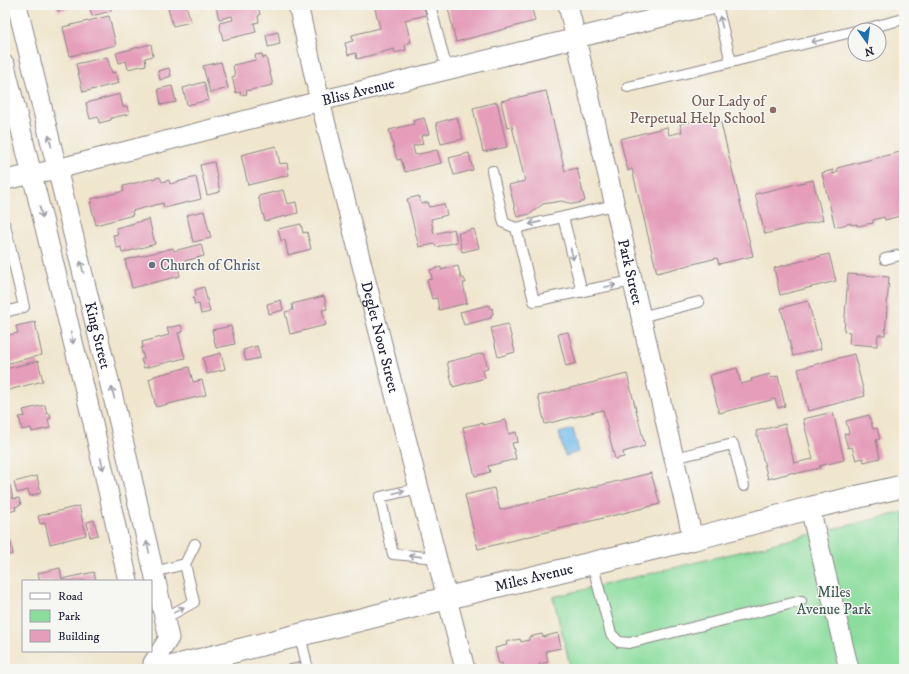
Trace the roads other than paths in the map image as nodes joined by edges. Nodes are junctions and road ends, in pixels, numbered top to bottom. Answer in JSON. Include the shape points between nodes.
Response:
{"nodes":[{"id":1,"x":17,"y":5,"type":"edge"},
{"id":2,"x":298,"y":5,"type":"edge"},
{"id":3,"x":430,"y":5,"type":"edge"},
{"id":4,"x":568,"y":5,"type":"edge"},
{"id":5,"x":711,"y":5,"type":"edge"},
{"id":6,"x":717,"y":5,"type":"edge"},
{"id":7,"x":904,"y":20,"type":"edge"},
{"id":8,"x":887,"y":24,"type":"edge"},
{"id":9,"x":847,"y":33,"type":"edge"},
{"id":10,"x":575,"y":39,"type":"junction"},
{"id":11,"x":731,"y":62,"type":"junction"},
{"id":12,"x":5,"y":65,"type":"edge"},
{"id":13,"x":447,"y":70,"type":"junction"},
{"id":14,"x":628,"y":87,"type":"dead end"},
{"id":15,"x":320,"y":101,"type":"junction"},
{"id":16,"x":57,"y":169,"type":"junction"},
{"id":17,"x":492,"y":171,"type":"dead end"},
{"id":18,"x":32,"y":174,"type":"junction"},
{"id":19,"x":5,"y":180,"type":"edge"},
{"id":20,"x":614,"y":205,"type":"junction"},
{"id":21,"x":563,"y":217,"type":"junction"},
{"id":22,"x":5,"y":225,"type":"edge"},
{"id":23,"x":516,"y":228,"type":"junction"},
{"id":24,"x":904,"y":254,"type":"edge"},
{"id":25,"x":885,"y":259,"type":"dead end"},
{"id":26,"x":632,"y":281,"type":"junction"},
{"id":27,"x":582,"y":292,"type":"junction"},
{"id":28,"x":698,"y":302,"type":"dead end"},
{"id":29,"x":5,"y":312,"type":"edge"},
{"id":30,"x":640,"y":317,"type":"junction"},
{"id":31,"x":118,"y":416,"type":"junction"},
{"id":32,"x":93,"y":423,"type":"junction"},
{"id":33,"x":674,"y":458,"type":"junction"},
{"id":34,"x":744,"y":486,"type":"dead end"},
{"id":35,"x":904,"y":486,"type":"edge"},
{"id":36,"x":419,"y":488,"type":"junction"},
{"id":37,"x":810,"y":508,"type":"junction"},
{"id":38,"x":693,"y":539,"type":"junction"},
{"id":39,"x":195,"y":544,"type":"dead end"},
{"id":40,"x":437,"y":558,"type":"junction"},
{"id":41,"x":592,"y":563,"type":"junction"},
{"id":42,"x":185,"y":564,"type":"junction"},
{"id":43,"x":154,"y":572,"type":"junction"},
{"id":44,"x":128,"y":580,"type":"edge"},
{"id":45,"x":447,"y":598,"type":"junction"},
{"id":46,"x":801,"y":601,"type":"dead end"},
{"id":47,"x":165,"y":618,"type":"junction"},
{"id":48,"x":300,"y":636,"type":"junction"},
{"id":49,"x":154,"y":663,"type":"edge"},
{"id":50,"x":308,"y":669,"type":"edge"},
{"id":51,"x":465,"y":669,"type":"edge"},
{"id":52,"x":849,"y":669,"type":"edge"}],
"edges":[{"from":16,"to":1,"type":"street","name":"King Street","one_way":true},
{"from":2,"to":15,"type":"street","name":"Deglet Noor Street"},
{"from":3,"to":13,"type":"lane"},
{"from":4,"to":10,"type":"street","name":"Park Street"},
{"from":5,"to":10,"type":"street","name":"Bliss Avenue"},
{"from":11,"to":6,"type":"lane","one_way":true},
{"from":7,"to":8,"type":"lane"},
{"from":9,"to":11,"type":"lane","one_way":true},
{"from":10,"to":13,"type":"street","name":"Bliss Avenue"},
{"from":10,"to":20,"type":"street","name":"Park Street"},
{"from":11,"to":14,"type":"lane"},
{"from":12,"to":18,"type":"street","name":"King Street"},
{"from":13,"to":15,"type":"street","name":"Bliss Avenue"},
{"from":15,"to":16,"type":"street","name":"Bliss Avenue"},
{"from":15,"to":36,"type":"street","name":"Deglet Noor Street"},
{"from":16,"to":18,"type":"street","name":"Bliss Avenue"},
{"from":31,"to":16,"type":"street","name":"King Street","one_way":true},
{"from":17,"to":23,"type":"lane","via":[[504,224]]},
{"from":18,"to":19,"type":"street","name":"Bliss Avenue"},
{"from":18,"to":32,"type":"street","name":"King Street","one_way":true},
{"from":20,"to":21,"type":"lane"},
{"from":20,"to":26,"type":"street","name":"Park Street"},
{"from":21,"to":23,"type":"lane","one_way":true},
{"from":21,"to":27,"type":"lane","one_way":true},
{"from":22,"to":29,"type":"lane","via":[[24,307]]},
{"from":23,"to":27,"type":"lane","via":[[534,301]]},
{"from":24,"to":25,"type":"lane"},
{"from":27,"to":26,"type":"lane","one_way":true},
{"from":26,"to":30,"type":"street","name":"Park Street"},
{"from":28,"to":30,"type":"lane"},
{"from":30,"to":33,"type":"street","name":"Park Street"},
{"from":31,"to":32,"type":"street"},
{"from":43,"to":31,"type":"street","name":"King Street","one_way":true},
{"from":32,"to":44,"type":"street","name":"King Street","one_way":true},
{"from":33,"to":34,"type":"lane","via":[[733,444]]},
{"from":33,"to":38,"type":"street","name":"Park Street"},
{"from":35,"to":37,"type":"street","name":"Miles Avenue"},
{"from":36,"to":40,"type":"street","name":"Deglet Noor Street"},
{"from":40,"to":36,"type":"lane","one_way":true,"via":[[394,554],[380,497]]},
{"from":37,"to":38,"type":"street","name":"Miles Avenue"},
{"from":37,"to":52,"type":"street"},
{"from":38,"to":41,"type":"street","name":"Miles Avenue"},
{"from":39,"to":42,"type":"lane"},
{"from":40,"to":45,"type":"street","name":"Deglet Noor Street"},
{"from":41,"to":45,"type":"street","name":"Miles Avenue"},
{"from":41,"to":46,"type":"lane","via":[[611,634],[619,642],[629,643]]},
{"from":42,"to":43,"type":"lane"},
{"from":47,"to":42,"type":"lane","one_way":true,"via":[[194,602]]},
{"from":43,"to":47,"type":"street","name":"King Street"},
{"from":45,"to":48,"type":"street","name":"Miles Avenue"},
{"from":45,"to":51,"type":"street","name":"Deglet Noor Street"},
{"from":47,"to":49,"type":"street","name":"King Street","via":[[169,638]]},
{"from":48,"to":49,"type":"street","name":"Miles Avenue"},
{"from":48,"to":50,"type":"lane"}]}
